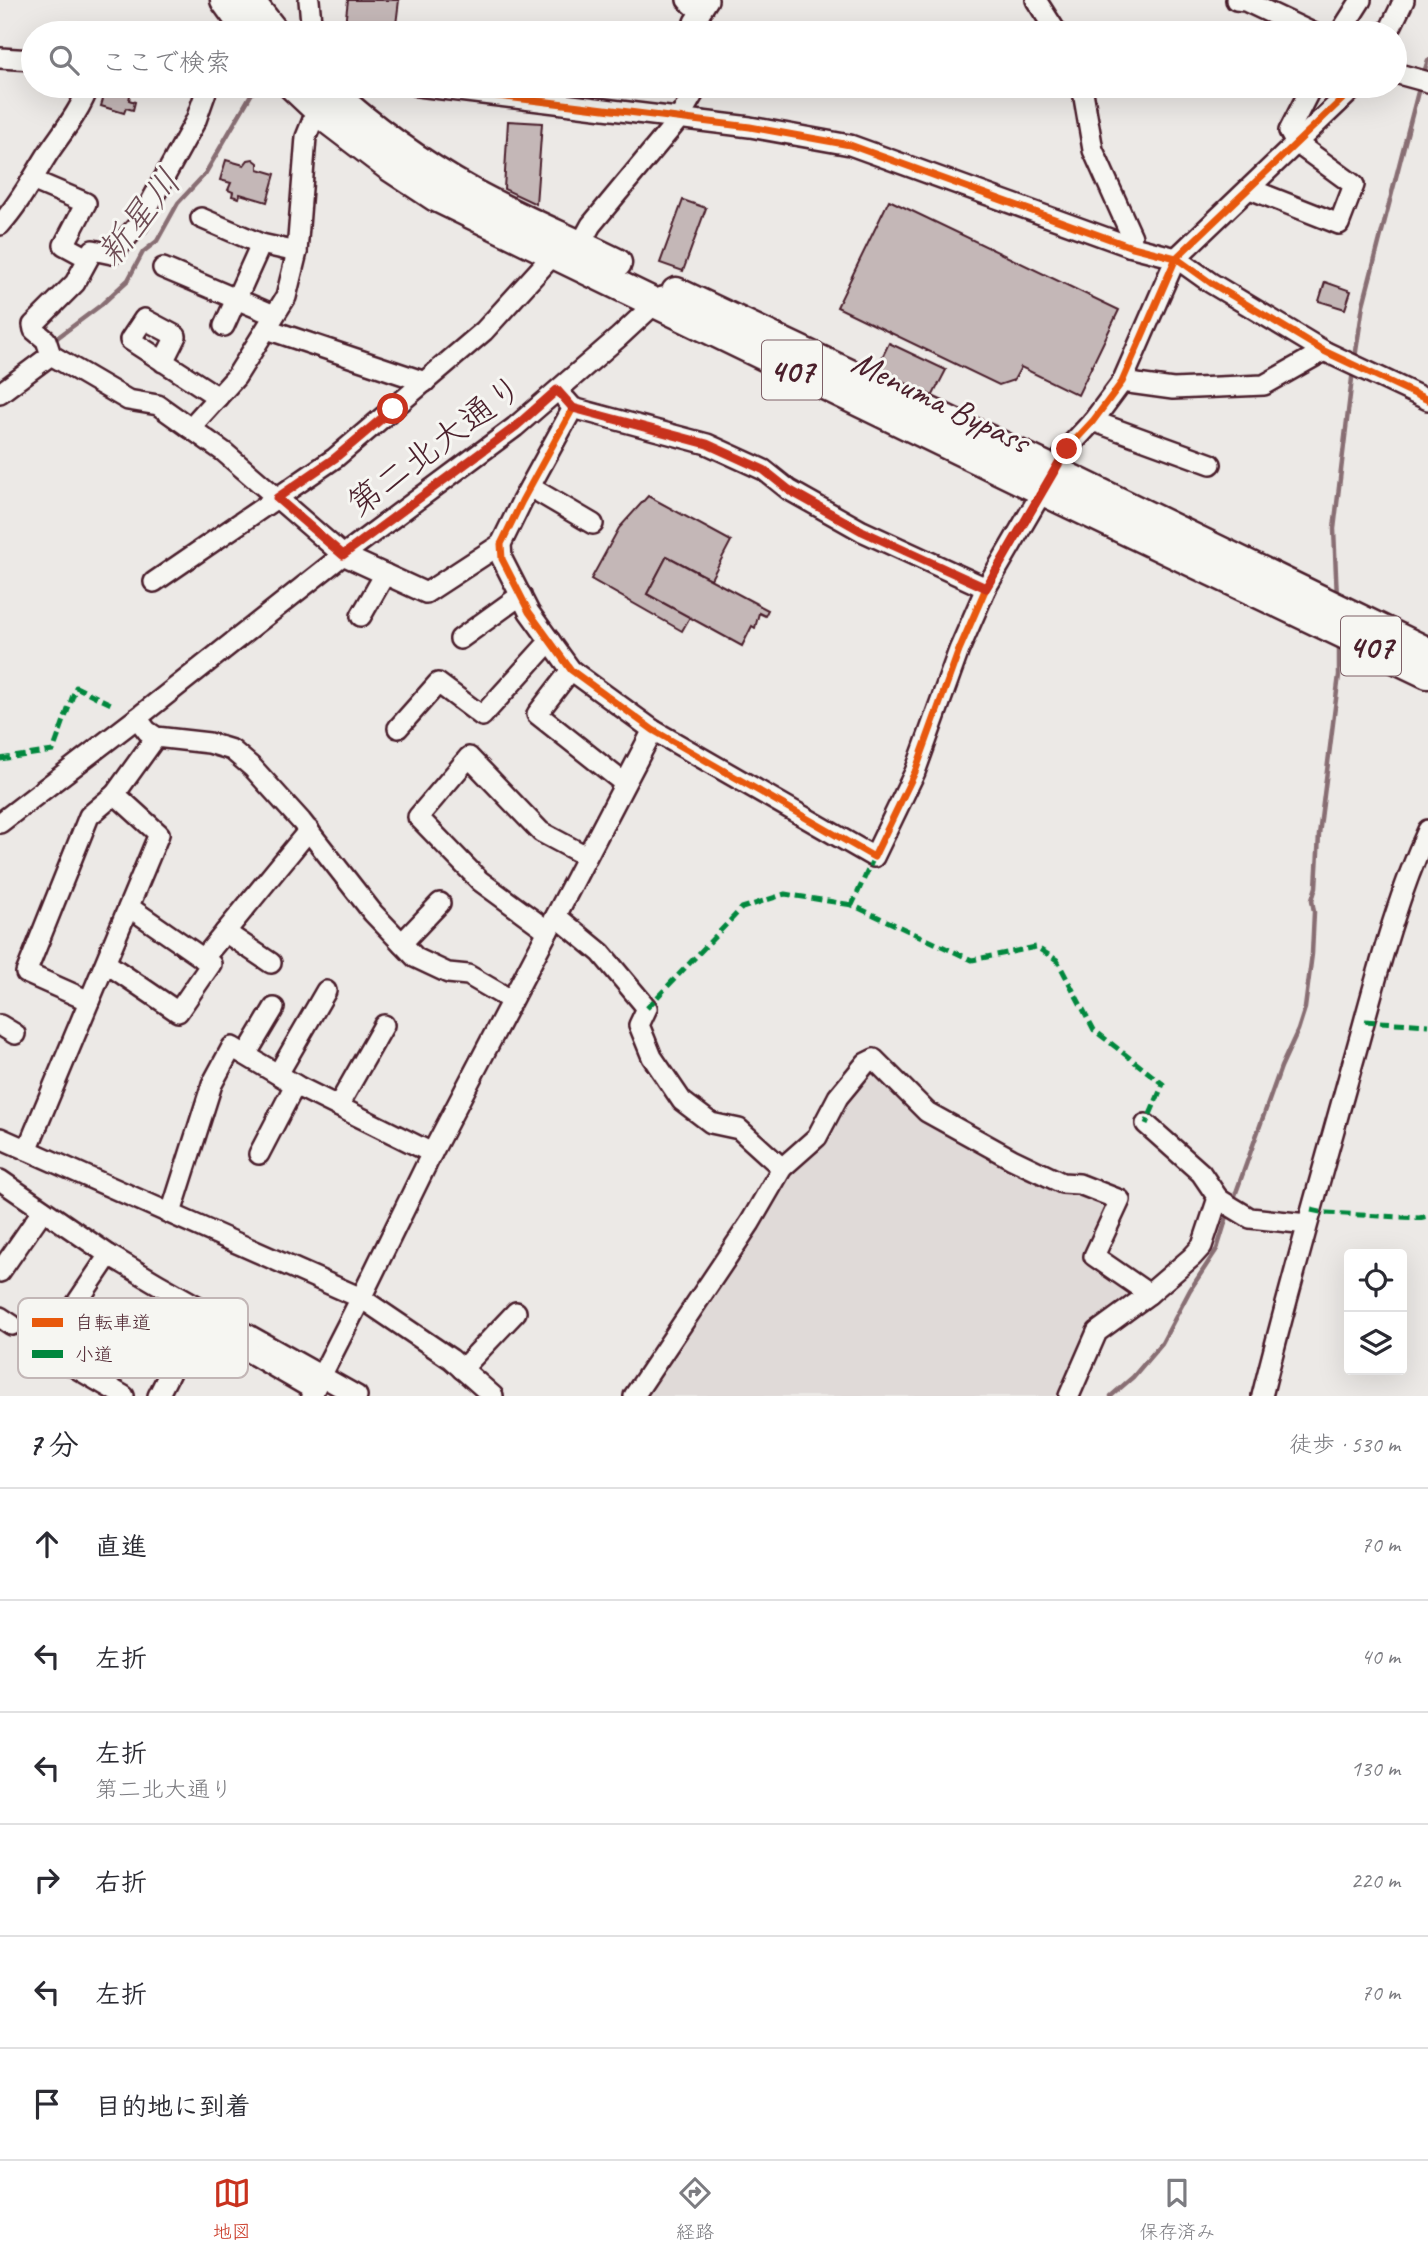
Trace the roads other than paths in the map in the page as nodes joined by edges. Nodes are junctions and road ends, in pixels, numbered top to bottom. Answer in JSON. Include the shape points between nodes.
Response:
{"nodes":[{"id":1,"x":225,"y":0,"type":"edge"},
{"id":2,"x":249,"y":0,"type":"edge"},
{"id":3,"x":309,"y":0,"type":"edge"},
{"id":4,"x":1036,"y":0,"type":"edge"},
{"id":5,"x":1236,"y":0,"type":"edge"},
{"id":6,"x":1361,"y":0,"type":"edge"},
{"id":7,"x":1404,"y":0,"type":"edge"},
{"id":8,"x":699,"y":4,"type":"edge"},
{"id":9,"x":1270,"y":7,"type":"edge"},
{"id":10,"x":240,"y":21,"type":"edge"},
{"id":11,"x":266,"y":21,"type":"edge"},
{"id":12,"x":311,"y":21,"type":"edge"},
{"id":13,"x":694,"y":21,"type":"edge"},
{"id":14,"x":1049,"y":21,"type":"edge"},
{"id":15,"x":1293,"y":21,"type":"edge"},
{"id":16,"x":1348,"y":21,"type":"edge"},
{"id":17,"x":1394,"y":21,"type":"edge"},
{"id":18,"x":0,"y":58,"type":"edge"},
{"id":19,"x":21,"y":59,"type":"edge"},
{"id":20,"x":83,"y":98,"type":"edge"},
{"id":21,"x":204,"y":98,"type":"edge"},
{"id":22,"x":510,"y":98,"type":"edge"},
{"id":23,"x":691,"y":98,"type":"edge"},
{"id":24,"x":1084,"y":98,"type":"edge"},
{"id":25,"x":1306,"y":98,"type":"edge"},
{"id":26,"x":1343,"y":98,"type":"edge"},
{"id":27,"x":322,"y":99,"type":"edge"},
{"id":28,"x":678,"y":120,"type":"junction"},
{"id":29,"x":1295,"y":142,"type":"junction"},
{"id":30,"x":32,"y":180,"type":"junction"},
{"id":31,"x":1250,"y":189,"type":"junction"},
{"id":32,"x":201,"y":218,"type":"dead end"},
{"id":33,"x":0,"y":225,"type":"edge"},
{"id":34,"x":261,"y":244,"type":"junction"},
{"id":35,"x":1129,"y":246,"type":"junction"},
{"id":36,"x":567,"y":249,"type":"junction"},
{"id":37,"x":297,"y":252,"type":"junction"},
{"id":38,"x":89,"y":258,"type":"junction"},
{"id":39,"x":1175,"y":258,"type":"junction"},
{"id":40,"x":163,"y":268,"type":"dead end"},
{"id":41,"x":663,"y":296,"type":"junction"},
{"id":42,"x":236,"y":299,"type":"junction"},
{"id":43,"x":271,"y":322,"type":"junction"},
{"id":44,"x":224,"y":326,"type":"dead end"},
{"id":45,"x":49,"y":350,"type":"junction"},
{"id":46,"x":1324,"y":351,"type":"junction"},
{"id":47,"x":163,"y":362,"type":"dead end"},
{"id":48,"x":425,"y":382,"type":"junction"},
{"id":49,"x":1122,"y":382,"type":"junction"},
{"id":50,"x":557,"y":390,"type":"junction"},
{"id":51,"x":0,"y":393,"type":"edge"},
{"id":52,"x":218,"y":397,"type":"junction"},
{"id":53,"x":1428,"y":400,"type":"edge"},
{"id":54,"x":573,"y":408,"type":"junction"},
{"id":55,"x":1093,"y":421,"type":"junction"},
{"id":56,"x":190,"y":428,"type":"junction"},
{"id":57,"x":1212,"y":464,"type":"dead end"},
{"id":58,"x":1049,"y":481,"type":"junction"},
{"id":59,"x":530,"y":487,"type":"junction"},
{"id":60,"x":277,"y":498,"type":"junction"},
{"id":61,"x":593,"y":524,"type":"dead end"},
{"id":62,"x":501,"y":544,"type":"junction"},
{"id":63,"x":343,"y":555,"type":"junction"},
{"id":64,"x":384,"y":574,"type":"junction"},
{"id":65,"x":154,"y":582,"type":"dead end"},
{"id":66,"x":986,"y":588,"type":"junction"},
{"id":67,"x":521,"y":595,"type":"junction"},
{"id":68,"x":1315,"y":608,"type":"junction"},
{"id":69,"x":360,"y":616,"type":"dead end"},
{"id":70,"x":460,"y":639,"type":"dead end"},
{"id":71,"x":550,"y":641,"type":"junction"},
{"id":72,"x":1428,"y":652,"type":"edge"},
{"id":73,"x":571,"y":670,"type":"junction"},
{"id":74,"x":1428,"y":674,"type":"edge"},
{"id":75,"x":137,"y":718,"type":"junction"},
{"id":76,"x":398,"y":728,"type":"dead end"},
{"id":77,"x":653,"y":730,"type":"junction"},
{"id":78,"x":156,"y":737,"type":"junction"},
{"id":79,"x":624,"y":783,"type":"junction"},
{"id":80,"x":115,"y":794,"type":"junction"},
{"id":81,"x":0,"y":823,"type":"edge"},
{"id":82,"x":309,"y":830,"type":"junction"},
{"id":83,"x":1428,"y":830,"type":"edge"},
{"id":84,"x":586,"y":856,"type":"junction"},
{"id":85,"x":440,"y":903,"type":"dead end"},
{"id":86,"x":129,"y":907,"type":"junction"},
{"id":87,"x":552,"y":923,"type":"junction"},
{"id":88,"x":225,"y":932,"type":"junction"},
{"id":89,"x":402,"y":943,"type":"junction"},
{"id":90,"x":203,"y":959,"type":"junction"},
{"id":91,"x":106,"y":962,"type":"junction"},
{"id":92,"x":271,"y":964,"type":"dead end"},
{"id":93,"x":326,"y":991,"type":"dead end"},
{"id":94,"x":511,"y":1000,"type":"junction"},
{"id":95,"x":89,"y":1001,"type":"junction"},
{"id":96,"x":274,"y":1008,"type":"dead end"},
{"id":97,"x":384,"y":1025,"type":"dead end"},
{"id":98,"x":246,"y":1055,"type":"junction"},
{"id":99,"x":278,"y":1074,"type":"junction"},
{"id":100,"x":295,"y":1085,"type":"junction"},
{"id":101,"x":338,"y":1106,"type":"junction"},
{"id":102,"x":1146,"y":1124,"type":"dead end"},
{"id":103,"x":0,"y":1138,"type":"edge"},
{"id":104,"x":27,"y":1150,"type":"junction"},
{"id":105,"x":432,"y":1153,"type":"junction"},
{"id":106,"x":259,"y":1154,"type":"dead end"},
{"id":107,"x":782,"y":1168,"type":"junction"},
{"id":108,"x":0,"y":1180,"type":"edge"},
{"id":109,"x":0,"y":1195,"type":"edge"},
{"id":110,"x":1226,"y":1204,"type":"junction"},
{"id":111,"x":171,"y":1213,"type":"junction"},
{"id":112,"x":39,"y":1216,"type":"junction"},
{"id":113,"x":1307,"y":1224,"type":"junction"},
{"id":114,"x":106,"y":1259,"type":"junction"},
{"id":115,"x":0,"y":1272,"type":"edge"},
{"id":116,"x":1149,"y":1294,"type":"junction"},
{"id":117,"x":80,"y":1298,"type":"edge"},
{"id":118,"x":170,"y":1298,"type":"edge"},
{"id":119,"x":361,"y":1298,"type":"junction"},
{"id":120,"x":516,"y":1312,"type":"dead end"},
{"id":121,"x":248,"y":1346,"type":"edge"},
{"id":122,"x":462,"y":1369,"type":"junction"},
{"id":123,"x":93,"y":1378,"type":"edge"},
{"id":124,"x":168,"y":1378,"type":"edge"},
{"id":125,"x":315,"y":1387,"type":"edge"},
{"id":126,"x":124,"y":1396,"type":"edge"},
{"id":127,"x":159,"y":1396,"type":"edge"},
{"id":128,"x":357,"y":1396,"type":"edge"},
{"id":129,"x":493,"y":1396,"type":"edge"},
{"id":130,"x":634,"y":1396,"type":"edge"},
{"id":131,"x":1069,"y":1396,"type":"edge"},
{"id":132,"x":1262,"y":1396,"type":"edge"}],
"edges":[{"from":1,"to":10,"type":"highway"},
{"from":2,"to":11,"type":"highway"},
{"from":3,"to":12,"type":"street"},
{"from":4,"to":14,"type":"street"},
{"from":5,"to":9,"type":"street"},
{"from":6,"to":16,"type":"street"},
{"from":7,"to":17,"type":"street"},
{"from":8,"to":13,"type":"street"},
{"from":9,"to":15,"type":"street"},
{"from":18,"to":19,"type":"street"},
{"from":20,"to":30,"type":"street"},
{"from":21,"to":38,"type":"street","via":[[138,225],[112,254],[93,250]]},
{"from":22,"to":28,"type":"street"},
{"from":23,"to":28,"type":"street"},
{"from":24,"to":35,"type":"street","via":[[1093,150],[1132,237]]},
{"from":25,"to":29,"type":"street","via":[[1289,131]]},
{"from":26,"to":29,"type":"street"},
{"from":27,"to":36,"type":"highway","name":"Menuma Bypass","number":"407","via":[[346,106],[400,149]]},
{"from":27,"to":37,"type":"street","via":[[306,137]]},
{"from":28,"to":35,"type":"street","via":[[850,145]]},
{"from":28,"to":36,"type":"street"},
{"from":29,"to":31,"type":"street"},
{"from":29,"to":31,"type":"street","via":[[1354,185],[1339,224]]},
{"from":30,"to":33,"type":"street"},
{"from":30,"to":38,"type":"street","via":[[86,203],[64,245]]},
{"from":31,"to":39,"type":"street"},
{"from":32,"to":34,"type":"street"},
{"from":34,"to":37,"type":"street"},
{"from":34,"to":42,"type":"street"},
{"from":35,"to":39,"type":"street"},
{"from":36,"to":41,"type":"highway","name":"Menuma Bypass","number":"407"},
{"from":36,"to":48,"type":"street"},
{"from":37,"to":43,"type":"street","via":[[286,297]]},
{"from":38,"to":45,"type":"street","via":[[75,283],[33,325]]},
{"from":39,"to":46,"type":"street"},
{"from":39,"to":49,"type":"street"},
{"from":40,"to":42,"type":"street"},
{"from":41,"to":50,"type":"street","name":"第二北大通り"},
{"from":41,"to":58,"type":"highway","name":"Menuma Bypass","number":"407"},
{"from":42,"to":43,"type":"street"},
{"from":42,"to":44,"type":"street"},
{"from":43,"to":48,"type":"street"},
{"from":43,"to":52,"type":"street"},
{"from":45,"to":51,"type":"street"},
{"from":45,"to":56,"type":"street","via":[[128,400],[158,405]]},
{"from":46,"to":49,"type":"street","via":[[1264,386],[1173,389]]},
{"from":46,"to":53,"type":"street"},
{"from":47,"to":52,"type":"street"},
{"from":48,"to":60,"type":"street","via":[[335,458]]},
{"from":49,"to":55,"type":"street"},
{"from":50,"to":54,"type":"street"},
{"from":50,"to":63,"type":"street","name":"第二北大通り","via":[[515,427]]},
{"from":52,"to":56,"type":"street"},
{"from":54,"to":59,"type":"street"},
{"from":54,"to":66,"type":"street","via":[[707,444],[764,470],[789,490],[862,531]]},
{"from":55,"to":57,"type":"street"},
{"from":55,"to":58,"type":"street","via":[[1067,449]]},
{"from":56,"to":60,"type":"street"},
{"from":58,"to":66,"type":"street"},
{"from":58,"to":68,"type":"highway","name":"Menuma Bypass","number":"407"},
{"from":59,"to":61,"type":"street"},
{"from":59,"to":62,"type":"street"},
{"from":60,"to":63,"type":"street"},
{"from":60,"to":65,"type":"street"},
{"from":62,"to":64,"type":"street","via":[[426,593]]},
{"from":62,"to":67,"type":"street","via":[[502,559]]},
{"from":63,"to":64,"type":"street"},
{"from":63,"to":75,"type":"street","name":"第二北大通り"},
{"from":64,"to":69,"type":"street"},
{"from":66,"to":77,"type":"street","via":[[915,772],[874,857]]},
{"from":67,"to":70,"type":"street"},
{"from":67,"to":71,"type":"street"},
{"from":68,"to":72,"type":"highway","number":"407"},
{"from":68,"to":74,"type":"highway","number":"407"},
{"from":71,"to":73,"type":"street"},
{"from":71,"to":76,"type":"street","via":[[482,716],[438,683]]},
{"from":73,"to":77,"type":"street"},
{"from":73,"to":79,"type":"street","via":[[537,714]]},
{"from":75,"to":78,"type":"street"},
{"from":75,"to":81,"type":"street","name":"第二北大通り"},
{"from":77,"to":79,"type":"street"},
{"from":78,"to":80,"type":"street"},
{"from":78,"to":82,"type":"street","via":[[232,750]]},
{"from":79,"to":84,"type":"street"},
{"from":80,"to":86,"type":"street","via":[[159,834]]},
{"from":80,"to":95,"type":"street","via":[[89,816],[26,973]]},
{"from":82,"to":88,"type":"street"},
{"from":82,"to":89,"type":"street"},
{"from":83,"to":113,"type":"street","via":[[1405,883]]},
{"from":84,"to":87,"type":"street"},
{"from":84,"to":87,"type":"street","via":[[541,832],[469,757],[418,817],[480,881]]},
{"from":85,"to":89,"type":"street"},
{"from":86,"to":90,"type":"street"},
{"from":86,"to":91,"type":"street"},
{"from":87,"to":94,"type":"street"},
{"from":87,"to":107,"type":"street","via":[[601,953],[647,1009],[639,1025],[652,1056],[682,1101],[711,1123],[739,1129]]},
{"from":88,"to":90,"type":"street"},
{"from":88,"to":92,"type":"street"},
{"from":89,"to":94,"type":"street","via":[[416,958],[448,973],[468,975]]},
{"from":90,"to":91,"type":"street","via":[[211,964],[178,1012]]},
{"from":91,"to":95,"type":"street"},
{"from":93,"to":99,"type":"street"},
{"from":94,"to":105,"type":"street"},
{"from":95,"to":104,"type":"street"},
{"from":96,"to":98,"type":"street"},
{"from":97,"to":101,"type":"street"},
{"from":98,"to":99,"type":"street"},
{"from":98,"to":111,"type":"street","via":[[232,1047],[212,1084]]},
{"from":99,"to":100,"type":"street"},
{"from":100,"to":101,"type":"street"},
{"from":100,"to":106,"type":"street"},
{"from":101,"to":105,"type":"street"},
{"from":102,"to":110,"type":"street","via":[[1201,1173]]},
{"from":103,"to":104,"type":"street"},
{"from":104,"to":111,"type":"street"},
{"from":105,"to":119,"type":"street"},
{"from":107,"to":116,"type":"street","via":[[817,1137],[838,1097],[874,1059],[928,1112],[1062,1183],[1079,1184],[1120,1200],[1094,1256]]},
{"from":107,"to":130,"type":"street"},
{"from":108,"to":112,"type":"street"},
{"from":109,"to":112,"type":"street"},
{"from":110,"to":113,"type":"street","via":[[1250,1218]]},
{"from":110,"to":116,"type":"street","via":[[1202,1246]]},
{"from":111,"to":119,"type":"street"},
{"from":112,"to":114,"type":"street"},
{"from":112,"to":115,"type":"street"},
{"from":113,"to":132,"type":"street"},
{"from":114,"to":117,"type":"street"},
{"from":114,"to":118,"type":"street"},
{"from":116,"to":131,"type":"street","via":[[1097,1332]]},
{"from":119,"to":122,"type":"street"},
{"from":119,"to":125,"type":"street"},
{"from":120,"to":122,"type":"street"},
{"from":121,"to":125,"type":"street"},
{"from":122,"to":129,"type":"street"},
{"from":123,"to":126,"type":"street"},
{"from":124,"to":127,"type":"street"},
{"from":125,"to":128,"type":"street"}]}
